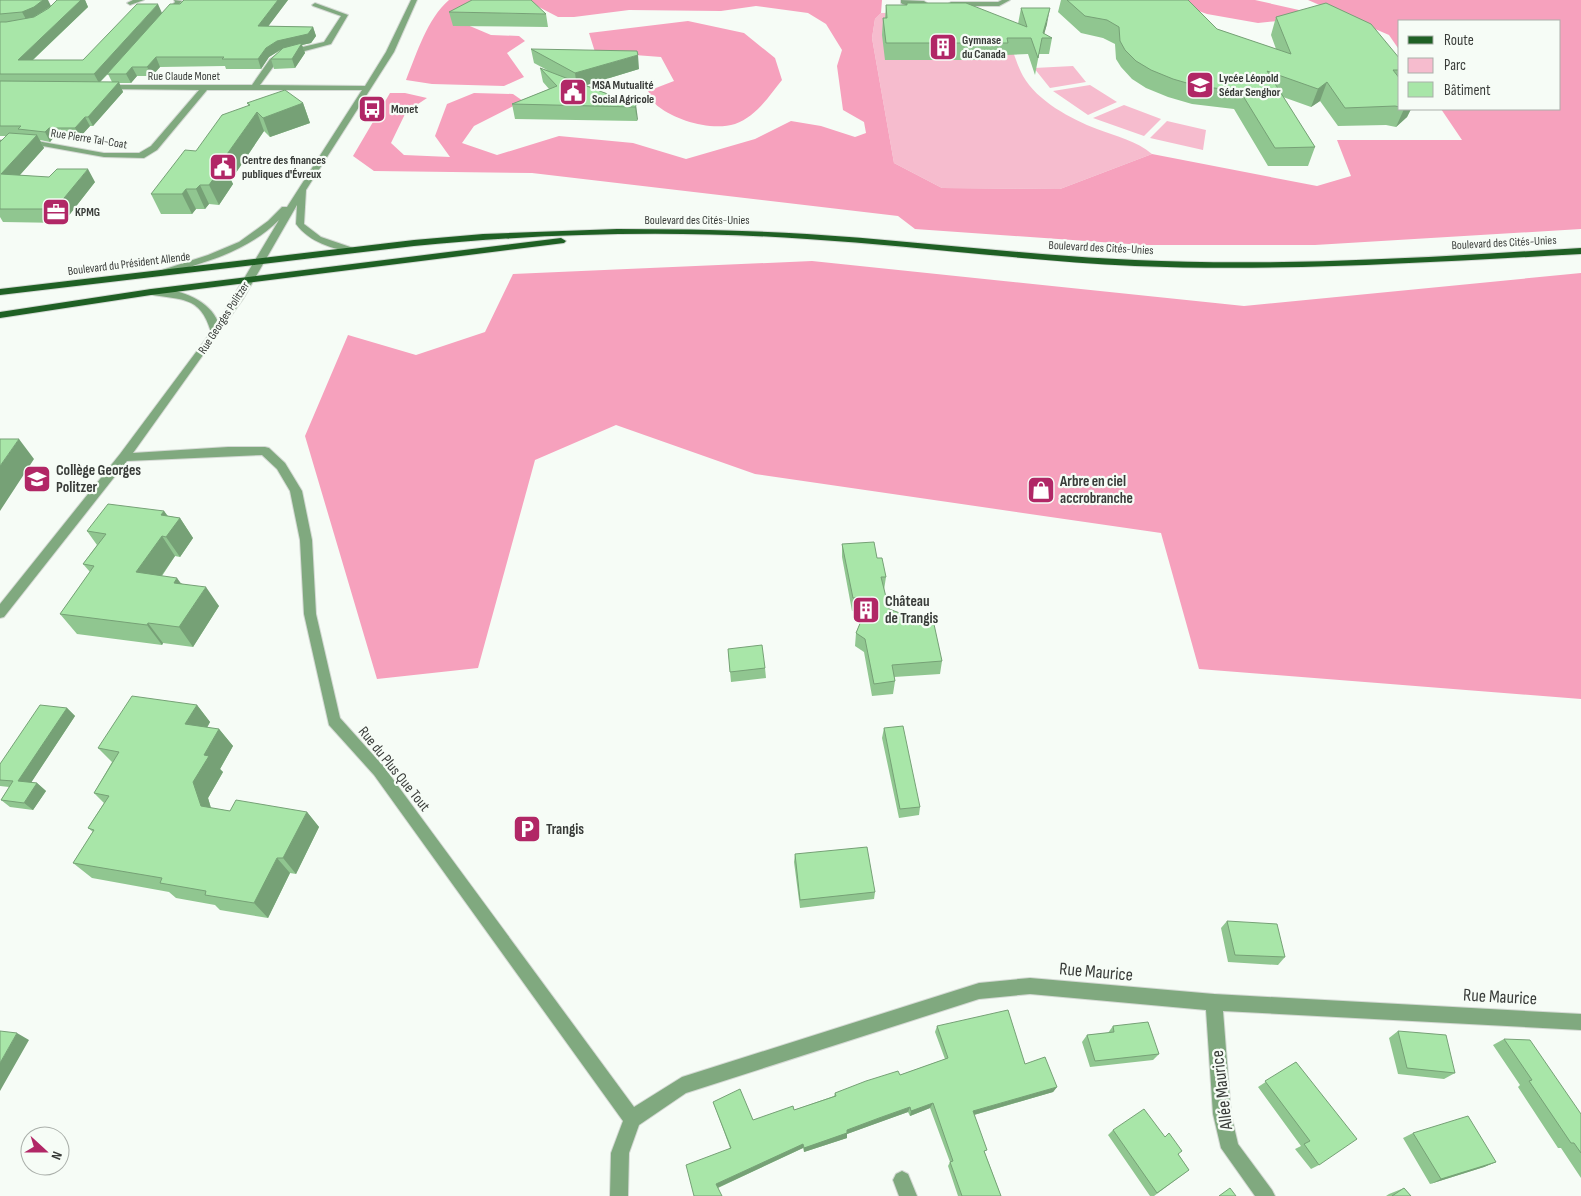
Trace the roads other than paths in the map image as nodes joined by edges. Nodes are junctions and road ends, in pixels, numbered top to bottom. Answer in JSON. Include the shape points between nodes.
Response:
{"nodes":[{"id":1,"x":141,"y":0,"type":"edge"},
{"id":2,"x":176,"y":0,"type":"edge"},
{"id":3,"x":414,"y":0,"type":"edge"},
{"id":4,"x":904,"y":0,"type":"edge"},
{"id":5,"x":1007,"y":0,"type":"edge"},
{"id":6,"x":130,"y":3,"type":"dead end"},
{"id":7,"x":933,"y":4,"type":"edge"},
{"id":8,"x":942,"y":4,"type":"edge"},
{"id":9,"x":315,"y":5,"type":"dead end"},
{"id":10,"x":160,"y":22,"type":"edge"},
{"id":11,"x":108,"y":80,"type":"edge"},
{"id":12,"x":92,"y":87,"type":"edge"},
{"id":13,"x":102,"y":87,"type":"junction"},
{"id":14,"x":255,"y":87,"type":"junction"},
{"id":15,"x":204,"y":88,"type":"junction"},
{"id":16,"x":368,"y":88,"type":"junction"},
{"id":17,"x":0,"y":142,"type":"edge"},
{"id":18,"x":302,"y":190,"type":"junction"},
{"id":19,"x":621,"y":233,"type":"junction"},
{"id":20,"x":354,"y":250,"type":"junction"},
{"id":21,"x":1581,"y":251,"type":"edge"},
{"id":22,"x":260,"y":261,"type":"junction"},
{"id":23,"x":150,"y":274,"type":"junction"},
{"id":24,"x":249,"y":280,"type":"junction"},
{"id":25,"x":0,"y":292,"type":"edge"},
{"id":26,"x":151,"y":292,"type":"junction"},
{"id":27,"x":0,"y":315,"type":"edge"},
{"id":28,"x":216,"y":332,"type":"junction"},
{"id":29,"x":124,"y":457,"type":"junction"},
{"id":30,"x":0,"y":614,"type":"edge"},
{"id":31,"x":1214,"y":1002,"type":"junction"},
{"id":32,"x":1581,"y":1022,"type":"edge"},
{"id":33,"x":632,"y":1119,"type":"junction"},
{"id":34,"x":619,"y":1196,"type":"edge"},
{"id":35,"x":1266,"y":1196,"type":"edge"}],
"edges":[{"from":1,"to":6,"type":"street"},
{"from":2,"to":10,"type":"street","via":[[179,1]]},
{"from":3,"to":16,"type":"street","name":"Rue Georges Politzer","via":[[390,52]]},
{"from":4,"to":7,"type":"street","via":[[904,3]]},
{"from":5,"to":8,"type":"street","via":[[999,4]]},
{"from":9,"to":14,"type":"street","via":[[345,16],[326,44],[284,54],[273,61]]},
{"from":11,"to":13,"type":"street"},
{"from":12,"to":13,"type":"street","name":"Rue Claude Monet"},
{"from":13,"to":15,"type":"street","name":"Rue Claude Monet"},
{"from":14,"to":15,"type":"street","name":"Rue Claude Monet"},
{"from":14,"to":16,"type":"street","name":"Rue Claude Monet"},
{"from":15,"to":17,"type":"street","name":"Rue Pierre Tal-Coat","via":[[154,148],[141,156],[104,155],[38,143]]},
{"from":16,"to":18,"type":"street","name":"Rue Georges Politzer"},
{"from":18,"to":20,"type":"street","via":[[300,224],[306,232],[322,242]]},
{"from":18,"to":22,"type":"street","name":"Rue Georges Politzer"},
{"from":18,"to":23,"type":"street","via":[[282,212],[233,250],[208,260]]},
{"from":19,"to":20,"type":"main road","name":"Boulevard des Cités-Unies","via":[[481,237]]},
{"from":19,"to":21,"type":"main road","name":"Boulevard des Cités-Unies","via":[[788,234],[1138,264],[1247,266]]},
{"from":19,"to":24,"type":"main road","name":"Boulevard des Cités-Unies"},
{"from":20,"to":22,"type":"main road","name":"Boulevard des Cités-Unies"},
{"from":22,"to":23,"type":"main road","name":"Boulevard du Président Allende"},
{"from":22,"to":24,"type":"street","name":"Rue Georges Politzer"},
{"from":23,"to":25,"type":"main road","name":"Boulevard du Président Allende"},
{"from":24,"to":26,"type":"main road"},
{"from":24,"to":28,"type":"street","name":"Rue Georges Politzer"},
{"from":26,"to":27,"type":"main road"},
{"from":26,"to":28,"type":"street","via":[[173,294],[195,302],[209,312]]},
{"from":28,"to":29,"type":"street","name":"Rue Georges Politzer"},
{"from":29,"to":30,"type":"street","name":"Rue Georges Politzer"},
{"from":29,"to":33,"type":"street","name":"Rue du Plus Que Tout","via":[[265,451],[281,466],[296,491],[306,540],[310,614],[334,721],[379,771]]},
{"from":31,"to":32,"type":"street","name":"Rue Maurice"},
{"from":31,"to":33,"type":"street","name":"Rue Maurice","via":[[1030,986],[979,992],[682,1086]]},
{"from":31,"to":35,"type":"street","name":"Allée Maurice","via":[[1222,1114],[1230,1148]]},
{"from":33,"to":34,"type":"street","via":[[620,1153]]}]}
